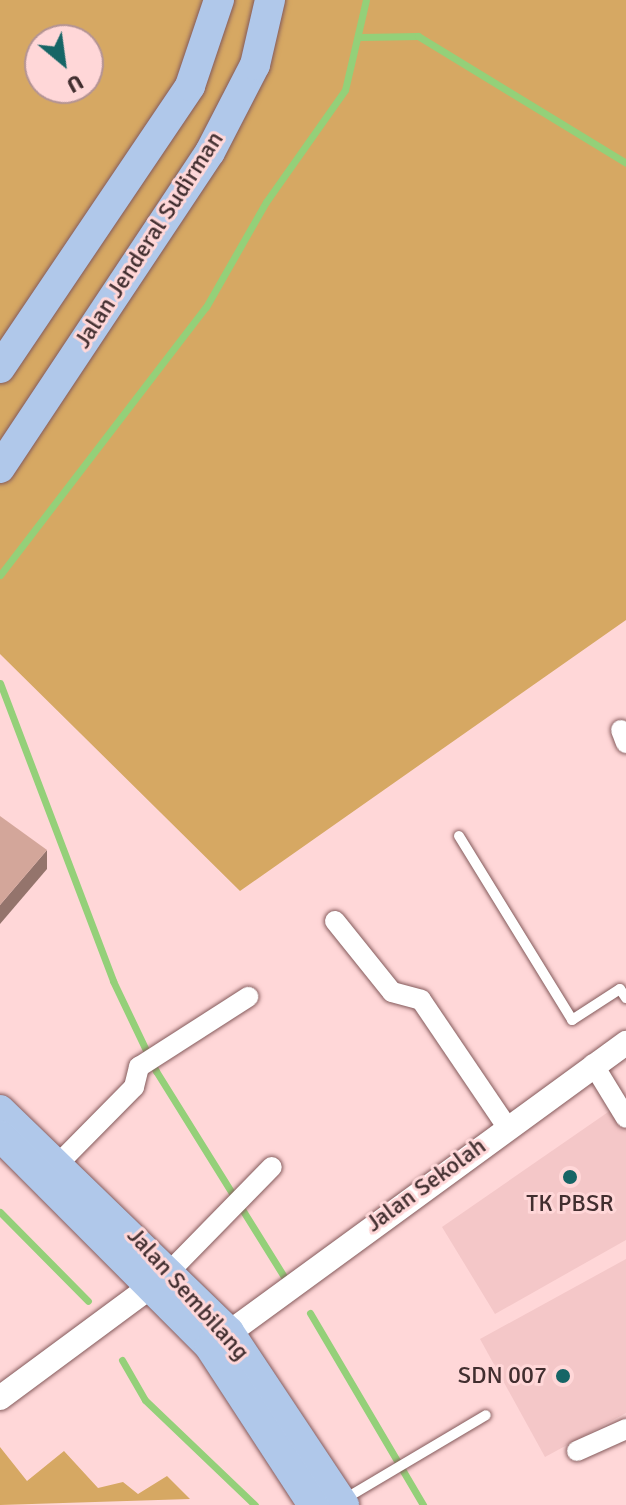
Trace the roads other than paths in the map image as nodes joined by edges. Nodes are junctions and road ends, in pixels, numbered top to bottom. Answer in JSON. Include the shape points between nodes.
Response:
{"nodes":[{"id":1,"x":219,"y":0,"type":"edge"},
{"id":2,"x":270,"y":0,"type":"edge"},
{"id":3,"x":0,"y":368,"type":"edge"},
{"id":4,"x":0,"y":468,"type":"edge"},
{"id":5,"x":459,"y":836,"type":"dead end"},
{"id":6,"x":335,"y":921,"type":"dead end"},
{"id":7,"x":248,"y":997,"type":"dead end"},
{"id":8,"x":626,"y":998,"type":"edge"},
{"id":9,"x":626,"y":1043,"type":"edge"},
{"id":10,"x":593,"y":1064,"type":"junction"},
{"id":11,"x":0,"y":1110,"type":"edge"},
{"id":12,"x":626,"y":1118,"type":"edge"},
{"id":13,"x":507,"y":1127,"type":"junction"},
{"id":14,"x":0,"y":1136,"type":"edge"},
{"id":15,"x":61,"y":1161,"type":"junction"},
{"id":16,"x":272,"y":1167,"type":"dead end"},
{"id":17,"x":162,"y":1279,"type":"junction"},
{"id":18,"x":220,"y":1340,"type":"junction"},
{"id":19,"x":0,"y":1398,"type":"edge"},
{"id":20,"x":486,"y":1415,"type":"dead end"},
{"id":21,"x":626,"y":1429,"type":"edge"},
{"id":22,"x":577,"y":1451,"type":"dead end"},
{"id":23,"x":332,"y":1504,"type":"edge"}],
"edges":[{"from":1,"to":3,"type":"main road","name":"Jalan Jenderal Sudirman","via":[[190,86]]},
{"from":2,"to":4,"type":"main road","name":"Jalan Jenderal Sudirman","via":[[255,65],[210,152]]},
{"from":5,"to":8,"type":"lane","via":[[572,1020],[620,989]]},
{"from":6,"to":13,"type":"street","via":[[392,992],[421,1000]]},
{"from":7,"to":15,"type":"street","via":[[139,1067],[134,1087]]},
{"from":9,"to":10,"type":"street","name":"Jalan Sekolah"},
{"from":10,"to":12,"type":"street"},
{"from":10,"to":13,"type":"street","name":"Jalan Sekolah"},
{"from":11,"to":15,"type":"main road","name":"Jalan Sembilang"},
{"from":13,"to":18,"type":"street","name":"Jalan Sekolah","via":[[284,1287]]},
{"from":14,"to":17,"type":"main road","name":"Jalan Sembilang"},
{"from":15,"to":17,"type":"main road","name":"Jalan Sembilang"},
{"from":16,"to":17,"type":"street"},
{"from":17,"to":18,"type":"main road","name":"Jalan Sembilang"},
{"from":17,"to":19,"type":"street"},
{"from":18,"to":23,"type":"main road","name":"Jalan Sembilang"},
{"from":20,"to":23,"type":"lane"},
{"from":21,"to":22,"type":"street"}]}
